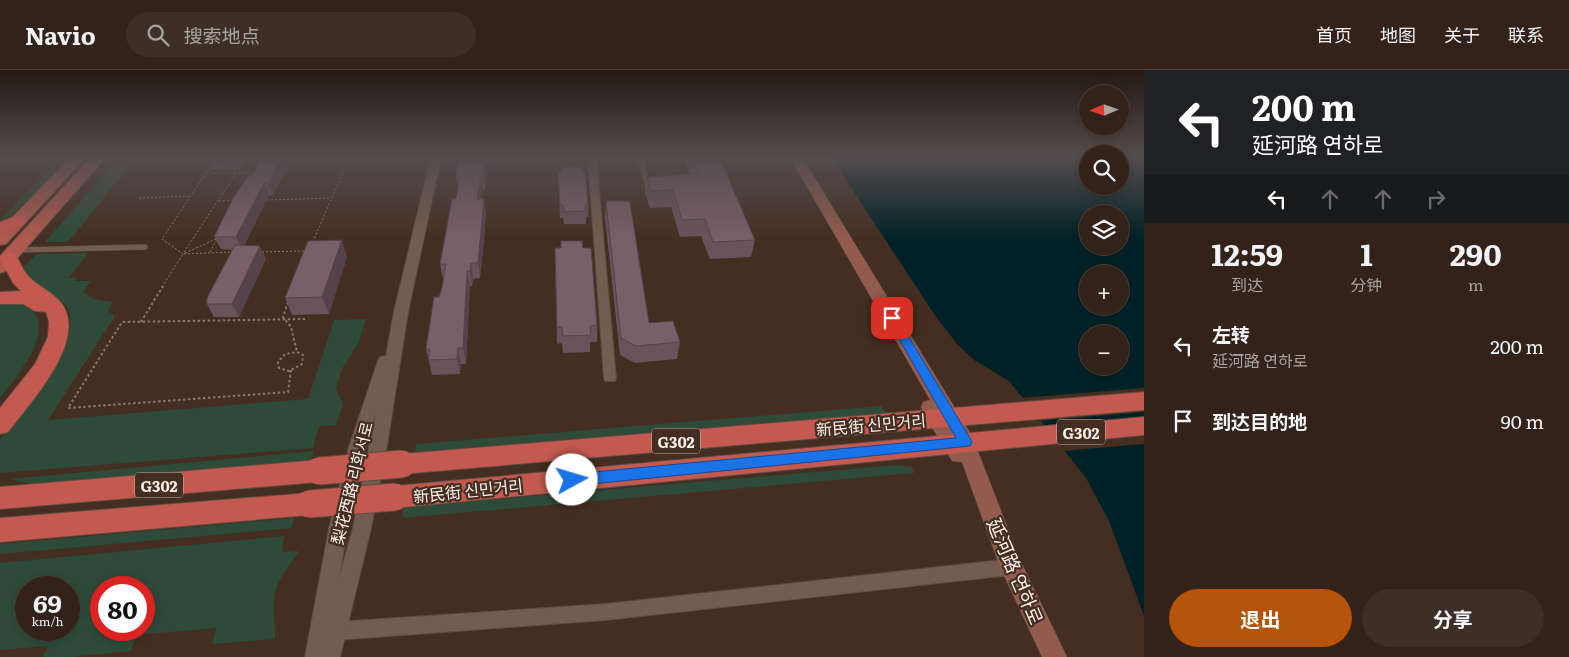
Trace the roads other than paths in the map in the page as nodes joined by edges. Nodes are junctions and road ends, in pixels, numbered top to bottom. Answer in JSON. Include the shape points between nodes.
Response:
{"nodes":[{"id":1,"x":53,"y":184,"type":"edge"},
{"id":2,"x":74,"y":184,"type":"edge"},
{"id":3,"x":430,"y":184,"type":"edge"},
{"id":4,"x":594,"y":184,"type":"edge"},
{"id":5,"x":647,"y":184,"type":"edge"},
{"id":6,"x":803,"y":184,"type":"edge"},
{"id":7,"x":811,"y":184,"type":"edge"},
{"id":8,"x":649,"y":190,"type":"edge"},
{"id":9,"x":19,"y":220,"type":"junction"},
{"id":10,"x":0,"y":228,"type":"edge"},
{"id":11,"x":0,"y":240,"type":"edge"},
{"id":12,"x":145,"y":248,"type":"dead end"},
{"id":13,"x":8,"y":258,"type":"edge"},
{"id":14,"x":0,"y":298,"type":"edge"},
{"id":15,"x":401,"y":312,"type":"junction"},
{"id":16,"x":610,"y":378,"type":"dead end"},
{"id":17,"x":1144,"y":401,"type":"edge"},
{"id":18,"x":0,"y":412,"type":"edge"},
{"id":19,"x":944,"y":418,"type":"junction"},
{"id":20,"x":0,"y":425,"type":"edge"},
{"id":21,"x":1144,"y":426,"type":"edge"},
{"id":22,"x":958,"y":443,"type":"junction"},
{"id":23,"x":0,"y":487,"type":"edge"},
{"id":24,"x":53,"y":494,"type":"junction"},
{"id":25,"x":0,"y":498,"type":"edge"},
{"id":26,"x":0,"y":530,"type":"edge"},
{"id":27,"x":1011,"y":568,"type":"junction"},
{"id":28,"x":336,"y":631,"type":"junction"},
{"id":29,"x":316,"y":657,"type":"edge"},
{"id":30,"x":329,"y":657,"type":"edge"},
{"id":31,"x":1055,"y":657,"type":"edge"}],
"edges":[{"from":1,"to":9,"type":"main road"},
{"from":2,"to":13,"type":"main road"},
{"from":3,"to":15,"type":"street","name":"梨花西路 리화서로"},
{"from":4,"to":16,"type":"street"},
{"from":5,"to":8,"type":"lane"},
{"from":6,"to":19,"type":"main road","name":"延河路 연하로"},
{"from":7,"to":19,"type":"main road","name":"延河路 연하로"},
{"from":9,"to":10,"type":"highway"},
{"from":9,"to":11,"type":"main road"},
{"from":12,"to":13,"type":"lane"},
{"from":13,"to":20,"type":"highway","via":[[20,279],[46,298],[56,311],[60,331],[50,356]]},
{"from":14,"to":18,"type":"highway","via":[[18,296],[35,300],[47,313],[49,331],[44,351]]},
{"from":15,"to":28,"type":"street","name":"梨花西路 리화서로","via":[[379,445]]},
{"from":15,"to":29,"type":"street","name":"梨花西路 리화서로","via":[[358,447],[338,529]]},
{"from":17,"to":19,"type":"highway","name":"新民街 신민거리","number":"G302"},
{"from":19,"to":22,"type":"main road","name":"延河路 연하로"},
{"from":19,"to":24,"type":"highway","name":"新民街 신민거리","number":"G302","bridge":true},
{"from":21,"to":22,"type":"highway","name":"新民街 신민거리","number":"G302"},
{"from":22,"to":26,"type":"highway","name":"新民街 신민거리","number":"G302","bridge":true,"via":[[395,497]]},
{"from":22,"to":27,"type":"main road","name":"延河路 연하로","via":[[980,484]]},
{"from":23,"to":24,"type":"highway"},
{"from":24,"to":25,"type":"highway","name":"新民街 신민거리","number":"G302"},
{"from":27,"to":28,"type":"street","via":[[606,612]]},
{"from":27,"to":31,"type":"main road","name":"延河路 연하로"},
{"from":28,"to":30,"type":"street","name":"梨花西路 리화서로"}]}
